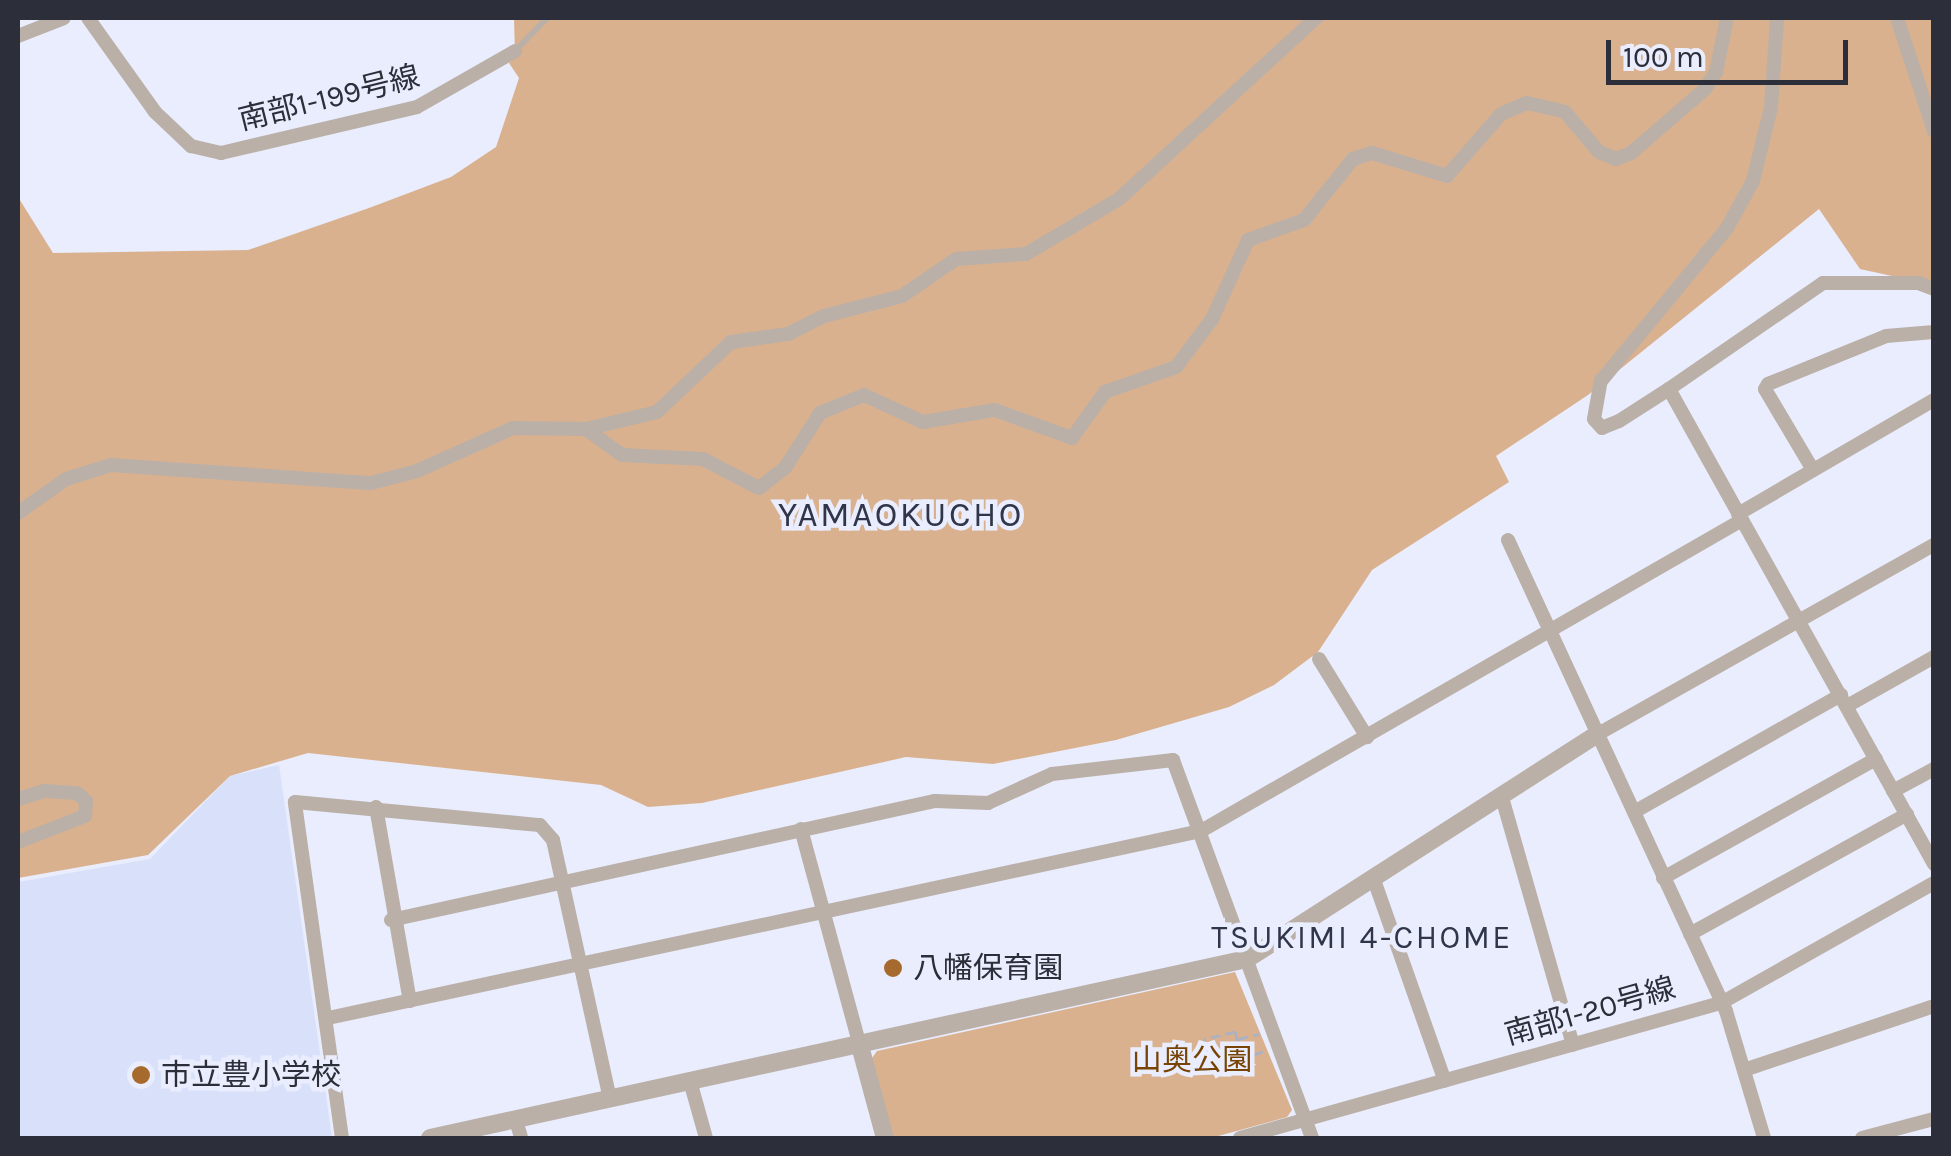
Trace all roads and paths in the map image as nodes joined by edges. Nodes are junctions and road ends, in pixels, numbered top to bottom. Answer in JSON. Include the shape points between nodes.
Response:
{"nodes":[{"id":1,"x":64,"y":18,"type":"edge"},
{"id":2,"x":88,"y":18,"type":"edge"},
{"id":3,"x":547,"y":18,"type":"edge"},
{"id":4,"x":1316,"y":18,"type":"edge"},
{"id":5,"x":1727,"y":18,"type":"edge"},
{"id":6,"x":1777,"y":18,"type":"edge"},
{"id":7,"x":1897,"y":18,"type":"edge"},
{"id":8,"x":18,"y":36,"type":"edge"},
{"id":9,"x":515,"y":51,"type":"joint"},
{"id":10,"x":1934,"y":131,"type":"edge"},
{"id":11,"x":1934,"y":289,"type":"edge"},
{"id":12,"x":1934,"y":332,"type":"edge"},
{"id":13,"x":1668,"y":389,"type":"junction"},
{"id":14,"x":1934,"y":400,"type":"edge"},
{"id":15,"x":586,"y":428,"type":"junction"},
{"id":16,"x":1813,"y":470,"type":"junction"},
{"id":17,"x":18,"y":512,"type":"edge"},
{"id":18,"x":1740,"y":517,"type":"junction"},
{"id":19,"x":1508,"y":540,"type":"dead end"},
{"id":20,"x":1934,"y":545,"type":"edge"},
{"id":21,"x":1798,"y":621,"type":"junction"},
{"id":22,"x":1550,"y":629,"type":"junction"},
{"id":23,"x":1320,"y":658,"type":"dead end"},
{"id":24,"x":1934,"y":658,"type":"edge"},
{"id":25,"x":1844,"y":701,"type":"junction"},
{"id":26,"x":1598,"y":734,"type":"junction"},
{"id":27,"x":1366,"y":736,"type":"junction"},
{"id":28,"x":1876,"y":759,"type":"junction"},
{"id":29,"x":1934,"y":769,"type":"edge"},
{"id":30,"x":1893,"y":791,"type":"junction"},
{"id":31,"x":1501,"y":794,"type":"junction"},
{"id":32,"x":18,"y":798,"type":"edge"},
{"id":33,"x":376,"y":807,"type":"junction"},
{"id":34,"x":1634,"y":812,"type":"junction"},
{"id":35,"x":1907,"y":814,"type":"junction"},
{"id":36,"x":802,"y":829,"type":"junction"},
{"id":37,"x":1201,"y":831,"type":"junction"},
{"id":38,"x":18,"y":842,"type":"edge"},
{"id":39,"x":1934,"y":864,"type":"edge"},
{"id":40,"x":1373,"y":877,"type":"junction"},
{"id":41,"x":1664,"y":878,"type":"junction"},
{"id":42,"x":1934,"y":882,"type":"edge"},
{"id":43,"x":565,"y":885,"type":"junction"},
{"id":44,"x":824,"y":913,"type":"junction"},
{"id":45,"x":392,"y":920,"type":"junction"},
{"id":46,"x":1690,"y":934,"type":"junction"},
{"id":47,"x":1247,"y":959,"type":"junction"},
{"id":48,"x":580,"y":964,"type":"junction"},
{"id":49,"x":410,"y":1001,"type":"junction"},
{"id":50,"x":1721,"y":1003,"type":"junction"},
{"id":51,"x":1934,"y":1006,"type":"edge"},
{"id":52,"x":328,"y":1018,"type":"junction"},
{"id":53,"x":1272,"y":1030,"type":"junction"},
{"id":54,"x":1236,"y":1040,"type":"junction"},
{"id":55,"x":1573,"y":1045,"type":"junction"},
{"id":56,"x":860,"y":1046,"type":"junction"},
{"id":57,"x":1278,"y":1047,"type":"junction"},
{"id":58,"x":1241,"y":1056,"type":"junction"},
{"id":59,"x":1744,"y":1070,"type":"junction"},
{"id":60,"x":1445,"y":1081,"type":"junction"},
{"id":61,"x":690,"y":1082,"type":"junction"},
{"id":62,"x":610,"y":1098,"type":"junction"},
{"id":63,"x":1934,"y":1119,"type":"edge"},
{"id":64,"x":1306,"y":1121,"type":"junction"},
{"id":65,"x":518,"y":1129,"type":"edge"},
{"id":66,"x":342,"y":1138,"type":"edge"},
{"id":67,"x":430,"y":1138,"type":"edge"},
{"id":68,"x":706,"y":1138,"type":"edge"},
{"id":69,"x":885,"y":1138,"type":"edge"},
{"id":70,"x":1240,"y":1138,"type":"edge"},
{"id":71,"x":1312,"y":1138,"type":"edge"},
{"id":72,"x":1764,"y":1138,"type":"edge"},
{"id":73,"x":1862,"y":1138,"type":"edge"}],
"edges":[{"from":1,"to":8,"type":"street"},
{"from":2,"to":9,"type":"street","name":"南部1-199号線","via":[[155,112],[191,146],[221,153],[417,107]]},
{"from":3,"to":9,"type":"lane"},
{"from":4,"to":15,"type":"street","via":[[1119,199],[1026,254],[956,258],[902,296],[824,316],[788,334],[730,342],[708,357],[669,406]]},
{"from":5,"to":15,"type":"street","via":[[1716,72],[1704,90],[1616,158],[1598,152],[1565,112],[1527,103],[1502,114],[1447,176],[1372,153],[1354,159],[1304,220],[1252,235],[1212,320],[1176,367],[1105,392],[1072,438],[988,409],[923,422],[864,395],[820,412],[785,468],[759,488],[688,455],[622,455]]},
{"from":6,"to":13,"type":"street","via":[[1771,106],[1753,181],[1727,228],[1601,381],[1594,419],[1602,428]]},
{"from":7,"to":10,"type":"street"},
{"from":11,"to":13,"type":"street","via":[[1918,283],[1823,283]]},
{"from":12,"to":16,"type":"street","via":[[1886,336],[1768,384]]},
{"from":13,"to":18,"type":"street"},
{"from":14,"to":16,"type":"street"},
{"from":15,"to":17,"type":"street","via":[[513,428],[417,472],[371,483],[110,465],[66,479]]},
{"from":16,"to":18,"type":"street"},
{"from":18,"to":21,"type":"street"},
{"from":18,"to":22,"type":"street"},
{"from":19,"to":22,"type":"street"},
{"from":20,"to":21,"type":"street"},
{"from":21,"to":25,"type":"street"},
{"from":21,"to":26,"type":"street"},
{"from":22,"to":26,"type":"street"},
{"from":22,"to":27,"type":"street"},
{"from":23,"to":27,"type":"street"},
{"from":24,"to":25,"type":"street"},
{"from":25,"to":28,"type":"street"},
{"from":25,"to":34,"type":"street"},
{"from":26,"to":31,"type":"street"},
{"from":26,"to":34,"type":"street"},
{"from":27,"to":37,"type":"street"},
{"from":28,"to":30,"type":"street"},
{"from":28,"to":41,"type":"street"},
{"from":29,"to":30,"type":"street"},
{"from":30,"to":35,"type":"street"},
{"from":31,"to":40,"type":"street"},
{"from":31,"to":55,"type":"street"},
{"from":32,"to":38,"type":"street","via":[[45,791],[77,793],[86,801],[85,816]]},
{"from":33,"to":43,"type":"street","via":[[540,825],[554,840]]},
{"from":33,"to":45,"type":"street"},
{"from":33,"to":52,"type":"street","via":[[295,802]]},
{"from":34,"to":41,"type":"street"},
{"from":35,"to":39,"type":"street"},
{"from":35,"to":46,"type":"street"},
{"from":36,"to":37,"type":"street","via":[[935,801],[988,803],[1052,774],[1173,760]]},
{"from":36,"to":43,"type":"street"},
{"from":36,"to":44,"type":"street"},
{"from":37,"to":44,"type":"street"},
{"from":37,"to":47,"type":"street"},
{"from":40,"to":47,"type":"street"},
{"from":40,"to":60,"type":"street"},
{"from":41,"to":46,"type":"street"},
{"from":42,"to":50,"type":"street","name":"南部1-20号線"},
{"from":43,"to":45,"type":"street"},
{"from":43,"to":48,"type":"street"},
{"from":44,"to":48,"type":"street"},
{"from":44,"to":56,"type":"street"},
{"from":45,"to":49,"type":"street"},
{"from":46,"to":50,"type":"street"},
{"from":47,"to":53,"type":"street"},
{"from":47,"to":56,"type":"street"},
{"from":48,"to":49,"type":"street"},
{"from":48,"to":62,"type":"street"},
{"from":49,"to":52,"type":"street"},
{"from":50,"to":55,"type":"street","name":"南部1-20号線"},
{"from":50,"to":59,"type":"street"},
{"from":51,"to":59,"type":"street"},
{"from":52,"to":66,"type":"street"},
{"from":53,"to":54,"type":"path"},
{"from":53,"to":57,"type":"street"},
{"from":54,"to":58,"type":"path"},
{"from":54,"to":58,"type":"path","via":[[1235,1032],[1204,1040],[1212,1072],[1243,1064]]},
{"from":55,"to":60,"type":"street","name":"南部1-20号線"},
{"from":56,"to":61,"type":"street"},
{"from":56,"to":69,"type":"street"},
{"from":57,"to":58,"type":"path"},
{"from":57,"to":64,"type":"street"},
{"from":59,"to":72,"type":"street"},
{"from":60,"to":64,"type":"street","name":"南部1-20号線"},
{"from":61,"to":62,"type":"street"},
{"from":61,"to":68,"type":"street"},
{"from":62,"to":65,"type":"street"},
{"from":63,"to":73,"type":"street"},
{"from":64,"to":70,"type":"street","name":"南部1-20号線"},
{"from":64,"to":71,"type":"street"},
{"from":65,"to":67,"type":"street"}]}
